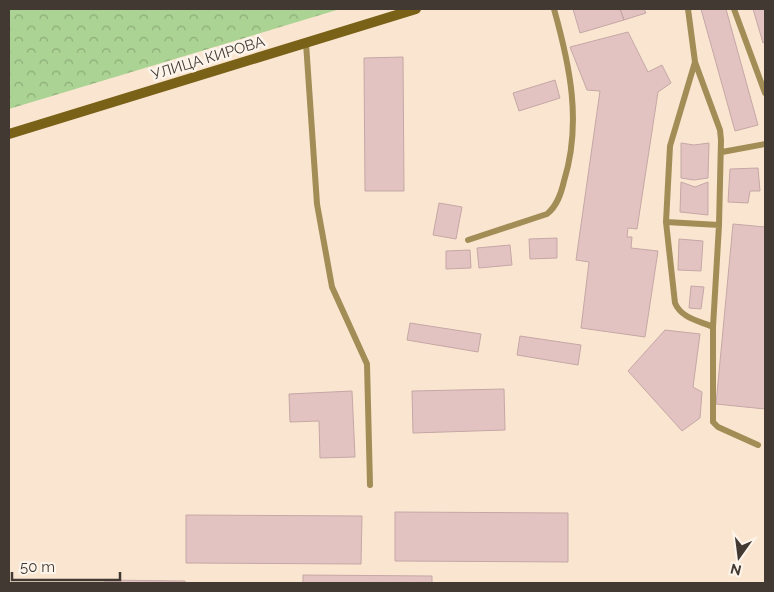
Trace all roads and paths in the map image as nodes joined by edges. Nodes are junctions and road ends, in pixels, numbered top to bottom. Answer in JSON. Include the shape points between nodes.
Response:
{"nodes":[{"id":1,"x":416,"y":9,"type":"edge"},
{"id":2,"x":554,"y":9,"type":"edge"},
{"id":3,"x":688,"y":9,"type":"edge"},
{"id":4,"x":734,"y":9,"type":"edge"},
{"id":5,"x":306,"y":43,"type":"junction"},
{"id":6,"x":695,"y":62,"type":"junction"},
{"id":7,"x":765,"y":93,"type":"edge"},
{"id":8,"x":9,"y":134,"type":"edge"},
{"id":9,"x":765,"y":144,"type":"edge"},
{"id":10,"x":722,"y":152,"type":"junction"},
{"id":11,"x":666,"y":222,"type":"junction"},
{"id":12,"x":719,"y":225,"type":"junction"},
{"id":13,"x":468,"y":240,"type":"dead end"},
{"id":14,"x":713,"y":326,"type":"junction"},
{"id":15,"x":758,"y":445,"type":"dead end"},
{"id":16,"x":370,"y":485,"type":"dead end"}],
"edges":[{"from":1,"to":5,"type":"main road","name":"УЛИЦА КИРОВА"},
{"from":2,"to":13,"type":"lane","via":[[572,86],[574,117],[574,143],[560,197],[554,209],[547,214]]},
{"from":3,"to":6,"type":"lane"},
{"from":4,"to":7,"type":"lane"},
{"from":5,"to":8,"type":"main road","name":"УЛИЦА КИРОВА"},
{"from":5,"to":16,"type":"lane","via":[[316,204],[330,278],[338,304],[367,364]]},
{"from":6,"to":10,"type":"lane","via":[[720,130]]},
{"from":6,"to":11,"type":"lane","via":[[670,146]]},
{"from":9,"to":10,"type":"lane"},
{"from":10,"to":12,"type":"lane"},
{"from":11,"to":12,"type":"lane"},
{"from":11,"to":14,"type":"lane","via":[[678,310],[684,316]]},
{"from":12,"to":14,"type":"lane"},
{"from":14,"to":15,"type":"lane","via":[[714,422],[718,427]]}]}
